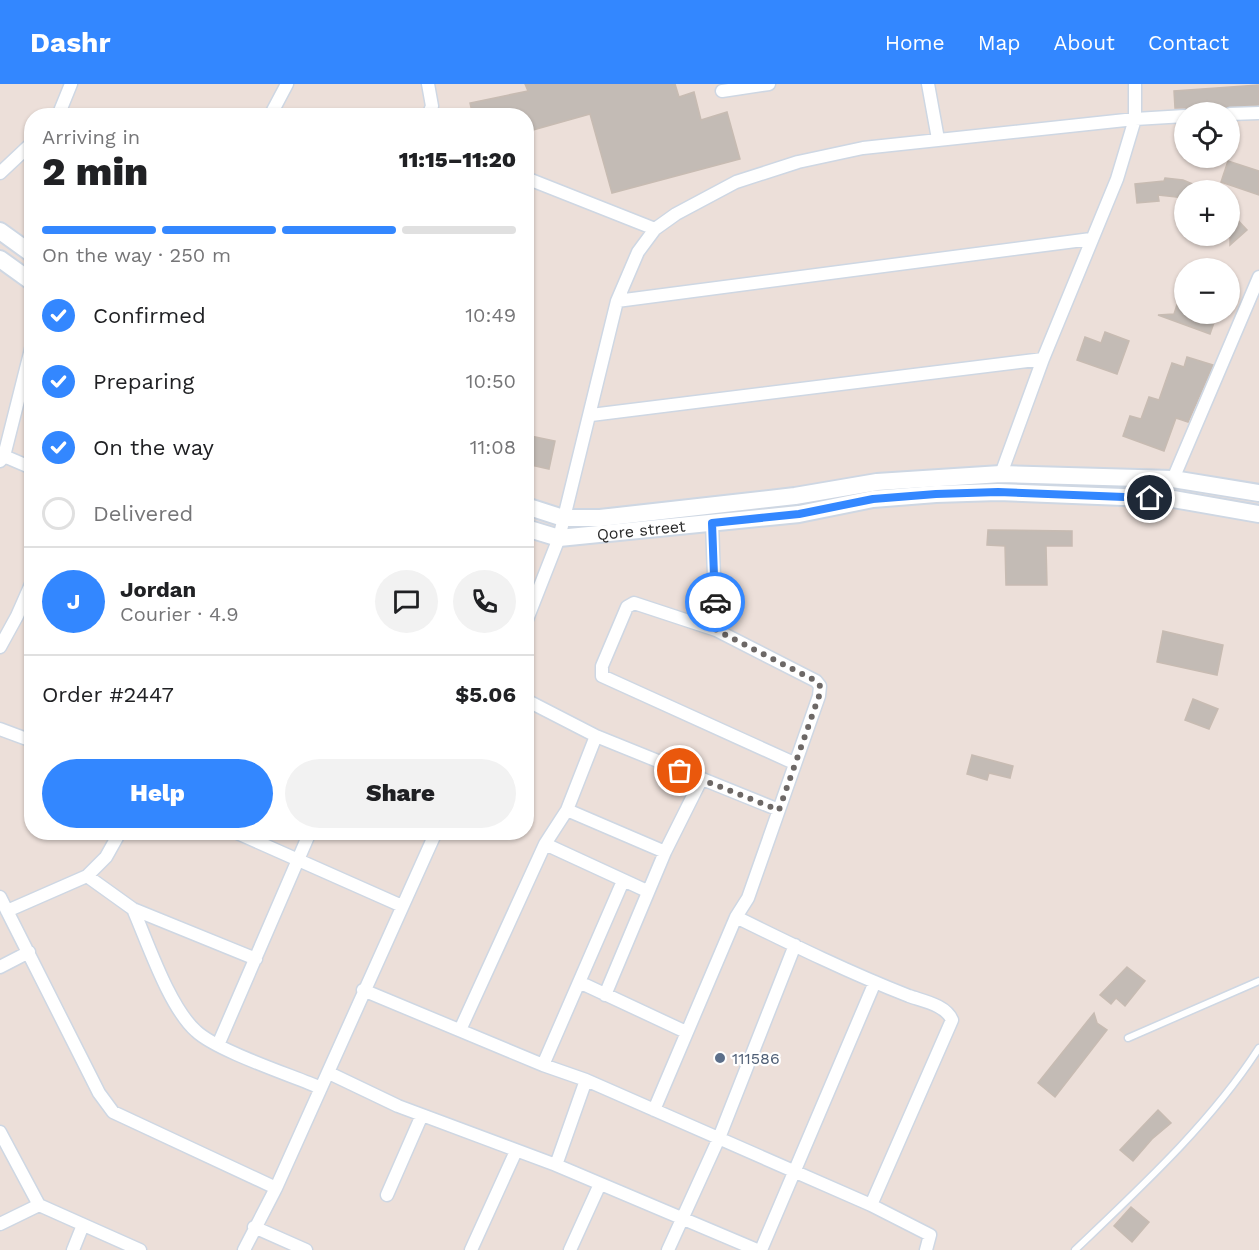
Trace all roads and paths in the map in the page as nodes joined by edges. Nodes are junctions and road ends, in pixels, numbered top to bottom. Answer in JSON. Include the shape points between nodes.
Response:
{"nodes":[{"id":1,"x":72,"y":84,"type":"edge"},
{"id":2,"x":287,"y":84,"type":"edge"},
{"id":3,"x":428,"y":84,"type":"edge"},
{"id":4,"x":769,"y":84,"type":"edge"},
{"id":5,"x":928,"y":84,"type":"edge"},
{"id":6,"x":1135,"y":84,"type":"edge"},
{"id":7,"x":722,"y":92,"type":"dead end"},
{"id":8,"x":62,"y":108,"type":"edge"},
{"id":9,"x":274,"y":108,"type":"edge"},
{"id":10,"x":431,"y":108,"type":"edge"},
{"id":11,"x":1259,"y":113,"type":"edge"},
{"id":12,"x":1240,"y":114,"type":"edge"},
{"id":13,"x":1174,"y":117,"type":"edge"},
{"id":14,"x":1135,"y":119,"type":"junction"},
{"id":15,"x":938,"y":139,"type":"junction"},
{"id":16,"x":24,"y":151,"type":"edge"},
{"id":17,"x":0,"y":174,"type":"edge"},
{"id":18,"x":534,"y":181,"type":"edge"},
{"id":19,"x":655,"y":229,"type":"junction"},
{"id":20,"x":0,"y":231,"type":"edge"},
{"id":21,"x":1091,"y":239,"type":"junction"},
{"id":22,"x":24,"y":248,"type":"edge"},
{"id":23,"x":0,"y":259,"type":"edge"},
{"id":24,"x":24,"y":276,"type":"edge"},
{"id":25,"x":1259,"y":277,"type":"edge"},
{"id":26,"x":1254,"y":300,"type":"edge"},
{"id":27,"x":617,"y":301,"type":"junction"},
{"id":28,"x":1042,"y":359,"type":"junction"},
{"id":29,"x":24,"y":375,"type":"edge"},
{"id":30,"x":591,"y":415,"type":"junction"},
{"id":31,"x":2,"y":458,"type":"edge"},
{"id":32,"x":24,"y":465,"type":"edge"},
{"id":33,"x":1001,"y":474,"type":"junction"},
{"id":34,"x":1173,"y":479,"type":"junction"},
{"id":35,"x":1259,"y":493,"type":"edge"},
{"id":36,"x":534,"y":509,"type":"edge"},
{"id":37,"x":1259,"y":514,"type":"edge"},
{"id":38,"x":563,"y":518,"type":"junction"},
{"id":39,"x":712,"y":523,"type":"junction"},
{"id":40,"x":534,"y":530,"type":"edge"},
{"id":41,"x":559,"y":538,"type":"junction"},
{"id":42,"x":24,"y":600,"type":"edge"},
{"id":43,"x":534,"y":602,"type":"edge"},
{"id":44,"x":716,"y":630,"type":"junction"},
{"id":45,"x":0,"y":647,"type":"edge"},
{"id":46,"x":534,"y":704,"type":"edge"},
{"id":47,"x":0,"y":729,"type":"edge"},
{"id":48,"x":596,"y":736,"type":"junction"},
{"id":49,"x":24,"y":738,"type":"edge"},
{"id":50,"x":794,"y":763,"type":"junction"},
{"id":51,"x":701,"y":780,"type":"junction"},
{"id":52,"x":567,"y":810,"type":"junction"},
{"id":53,"x":779,"y":810,"type":"junction"},
{"id":54,"x":116,"y":840,"type":"edge"},
{"id":55,"x":252,"y":840,"type":"edge"},
{"id":56,"x":307,"y":840,"type":"edge"},
{"id":57,"x":432,"y":840,"type":"edge"},
{"id":58,"x":544,"y":844,"type":"junction"},
{"id":59,"x":665,"y":852,"type":"junction"},
{"id":60,"x":298,"y":861,"type":"junction"},
{"id":61,"x":87,"y":876,"type":"junction"},
{"id":62,"x":623,"y":881,"type":"junction"},
{"id":63,"x":648,"y":891,"type":"junction"},
{"id":64,"x":0,"y":897,"type":"edge"},
{"id":65,"x":402,"y":906,"type":"junction"},
{"id":66,"x":133,"y":909,"type":"junction"},
{"id":67,"x":7,"y":911,"type":"junction"},
{"id":68,"x":736,"y":917,"type":"junction"},
{"id":69,"x":795,"y":945,"type":"junction"},
{"id":70,"x":29,"y":952,"type":"junction"},
{"id":71,"x":256,"y":959,"type":"junction"},
{"id":72,"x":0,"y":967,"type":"edge"},
{"id":73,"x":1259,"y":981,"type":"edge"},
{"id":74,"x":579,"y":982,"type":"junction"},
{"id":75,"x":875,"y":982,"type":"junction"},
{"id":76,"x":363,"y":990,"type":"junction"},
{"id":77,"x":605,"y":995,"type":"junction"},
{"id":78,"x":460,"y":1030,"type":"junction"},
{"id":79,"x":686,"y":1032,"type":"junction"},
{"id":80,"x":1128,"y":1038,"type":"dead end"},
{"id":81,"x":218,"y":1045,"type":"junction"},
{"id":82,"x":1259,"y":1048,"type":"edge"},
{"id":83,"x":543,"y":1065,"type":"junction"},
{"id":84,"x":329,"y":1073,"type":"junction"},
{"id":85,"x":586,"y":1080,"type":"junction"},
{"id":86,"x":321,"y":1088,"type":"junction"},
{"id":87,"x":654,"y":1110,"type":"junction"},
{"id":88,"x":422,"y":1115,"type":"junction"},
{"id":89,"x":0,"y":1132,"type":"edge"},
{"id":90,"x":718,"y":1138,"type":"junction"},
{"id":91,"x":516,"y":1151,"type":"junction"},
{"id":92,"x":556,"y":1165,"type":"junction"},
{"id":93,"x":794,"y":1171,"type":"junction"},
{"id":94,"x":600,"y":1184,"type":"junction"},
{"id":95,"x":276,"y":1188,"type":"junction"},
{"id":96,"x":387,"y":1196,"type":"dead end"},
{"id":97,"x":39,"y":1205,"type":"junction"},
{"id":98,"x":871,"y":1205,"type":"junction"},
{"id":99,"x":683,"y":1218,"type":"junction"},
{"id":100,"x":0,"y":1224,"type":"edge"},
{"id":101,"x":83,"y":1225,"type":"junction"},
{"id":102,"x":255,"y":1227,"type":"junction"},
{"id":103,"x":73,"y":1250,"type":"edge"},
{"id":104,"x":140,"y":1250,"type":"edge"},
{"id":105,"x":244,"y":1250,"type":"edge"},
{"id":106,"x":306,"y":1250,"type":"edge"},
{"id":107,"x":471,"y":1250,"type":"edge"},
{"id":108,"x":570,"y":1250,"type":"edge"},
{"id":109,"x":668,"y":1250,"type":"edge"},
{"id":110,"x":759,"y":1250,"type":"edge"},
{"id":111,"x":926,"y":1250,"type":"edge"},
{"id":112,"x":1075,"y":1250,"type":"edge"}],
"edges":[{"from":1,"to":8,"type":"street"},
{"from":2,"to":9,"type":"street"},
{"from":3,"to":10,"type":"street"},
{"from":4,"to":7,"type":"street"},
{"from":5,"to":15,"type":"street"},
{"from":6,"to":14,"type":"street"},
{"from":11,"to":12,"type":"street"},
{"from":13,"to":14,"type":"street"},
{"from":14,"to":15,"type":"street"},
{"from":14,"to":21,"type":"street","via":[[1117,179]]},
{"from":15,"to":19,"type":"street","via":[[863,147],[798,162],[736,182]]},
{"from":16,"to":17,"type":"street"},
{"from":18,"to":19,"type":"street"},
{"from":19,"to":27,"type":"street","via":[[638,252]]},
{"from":20,"to":22,"type":"street"},
{"from":21,"to":27,"type":"street"},
{"from":21,"to":28,"type":"street"},
{"from":23,"to":24,"type":"street"},
{"from":25,"to":26,"type":"street"},
{"from":26,"to":34,"type":"street"},
{"from":27,"to":30,"type":"street"},
{"from":28,"to":30,"type":"street"},
{"from":28,"to":33,"type":"street"},
{"from":29,"to":31,"type":"street"},
{"from":30,"to":38,"type":"street"},
{"from":31,"to":32,"type":"street"},
{"from":33,"to":34,"type":"street","name":"Qore street"},
{"from":33,"to":38,"type":"street","name":"Qore street","via":[[876,482],[711,506]]},
{"from":34,"to":35,"type":"street","name":"Qore street"},
{"from":36,"to":38,"type":"street","name":"Qore street"},
{"from":37,"to":39,"type":"street","name":"Qore street","via":[[1173,499],[998,492],[873,499],[799,514]]},
{"from":38,"to":41,"type":"street"},
{"from":39,"to":41,"type":"street","name":"Qore street"},
{"from":39,"to":44,"type":"street"},
{"from":40,"to":41,"type":"street","name":"Qore street"},
{"from":41,"to":43,"type":"street"},
{"from":42,"to":45,"type":"street"},
{"from":44,"to":50,"type":"street","via":[[820,686]]},
{"from":44,"to":50,"type":"street","via":[[634,603],[623,614],[602,666],[602,676]]},
{"from":46,"to":48,"type":"street"},
{"from":47,"to":49,"type":"street"},
{"from":48,"to":51,"type":"street"},
{"from":48,"to":52,"type":"street"},
{"from":50,"to":53,"type":"street"},
{"from":51,"to":53,"type":"street"},
{"from":51,"to":59,"type":"street"},
{"from":52,"to":58,"type":"street"},
{"from":52,"to":59,"type":"street"},
{"from":53,"to":68,"type":"street","via":[[748,898]]},
{"from":54,"to":61,"type":"street","via":[[106,857]]},
{"from":55,"to":60,"type":"street"},
{"from":56,"to":60,"type":"street"},
{"from":57,"to":65,"type":"street"},
{"from":58,"to":62,"type":"street"},
{"from":58,"to":78,"type":"street"},
{"from":59,"to":63,"type":"street"},
{"from":60,"to":65,"type":"street"},
{"from":60,"to":71,"type":"street"},
{"from":61,"to":66,"type":"street"},
{"from":61,"to":67,"type":"street"},
{"from":62,"to":63,"type":"street"},
{"from":62,"to":74,"type":"street"},
{"from":63,"to":77,"type":"street"},
{"from":64,"to":67,"type":"street"},
{"from":65,"to":76,"type":"street"},
{"from":66,"to":71,"type":"street"},
{"from":66,"to":81,"type":"street","via":[[181,1014],[197,1032]]},
{"from":67,"to":70,"type":"street"},
{"from":68,"to":69,"type":"street"},
{"from":68,"to":79,"type":"street"},
{"from":69,"to":75,"type":"street"},
{"from":69,"to":90,"type":"street"},
{"from":70,"to":72,"type":"street"},
{"from":70,"to":95,"type":"street","via":[[99,1093],[113,1112]]},
{"from":71,"to":81,"type":"street"},
{"from":73,"to":80,"type":"lane"},
{"from":74,"to":77,"type":"street"},
{"from":74,"to":83,"type":"street"},
{"from":75,"to":93,"type":"street"},
{"from":75,"to":98,"type":"street","via":[[940,1008],[952,1020]]},
{"from":76,"to":78,"type":"street"},
{"from":76,"to":84,"type":"street"},
{"from":77,"to":79,"type":"street"},
{"from":78,"to":83,"type":"street"},
{"from":79,"to":87,"type":"street"},
{"from":81,"to":86,"type":"street"},
{"from":82,"to":112,"type":"lane","via":[[1235,1086],[1138,1190]]},
{"from":83,"to":85,"type":"street"},
{"from":84,"to":86,"type":"street"},
{"from":84,"to":88,"type":"street"},
{"from":85,"to":87,"type":"street"},
{"from":85,"to":92,"type":"street"},
{"from":86,"to":95,"type":"street"},
{"from":87,"to":90,"type":"street"},
{"from":88,"to":91,"type":"street"},
{"from":88,"to":96,"type":"street"},
{"from":89,"to":97,"type":"street"},
{"from":90,"to":93,"type":"street"},
{"from":90,"to":99,"type":"street"},
{"from":91,"to":92,"type":"street"},
{"from":91,"to":107,"type":"street"},
{"from":92,"to":94,"type":"street"},
{"from":93,"to":98,"type":"street"},
{"from":93,"to":110,"type":"street"},
{"from":94,"to":99,"type":"street"},
{"from":94,"to":108,"type":"street"},
{"from":95,"to":102,"type":"street"},
{"from":97,"to":100,"type":"street"},
{"from":97,"to":101,"type":"street"},
{"from":98,"to":111,"type":"street","via":[[930,1235]]},
{"from":99,"to":109,"type":"street"},
{"from":99,"to":110,"type":"street"},
{"from":101,"to":103,"type":"street"},
{"from":101,"to":104,"type":"street"},
{"from":102,"to":105,"type":"street"},
{"from":102,"to":106,"type":"street"}]}
